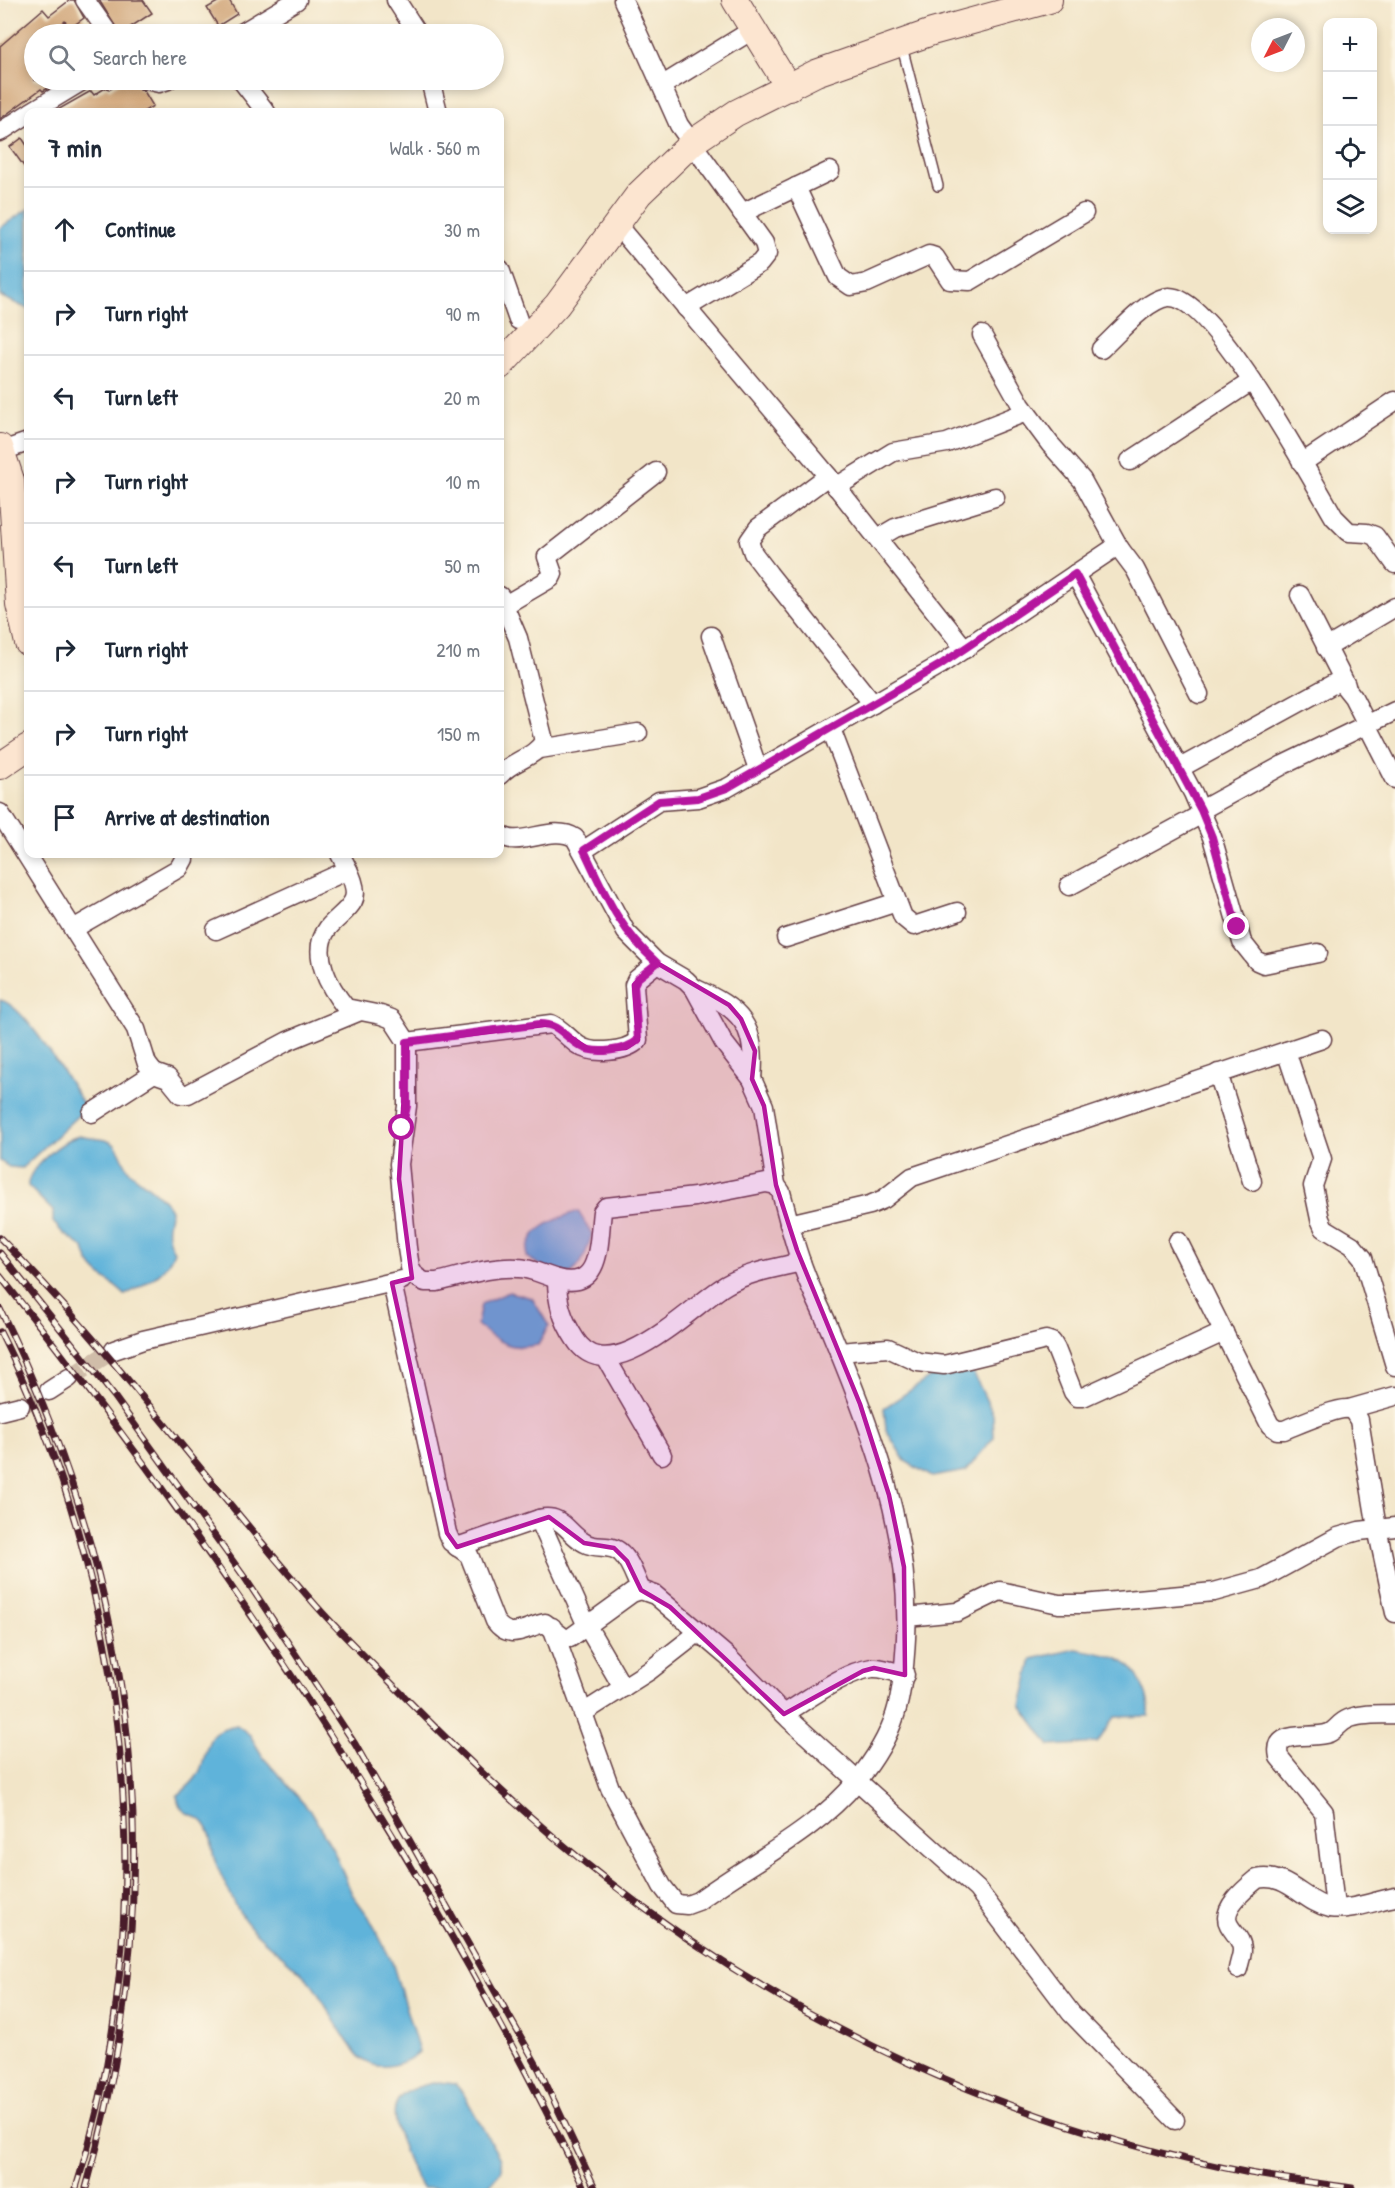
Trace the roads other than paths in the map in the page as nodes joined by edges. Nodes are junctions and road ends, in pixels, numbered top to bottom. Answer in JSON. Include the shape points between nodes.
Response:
{"nodes":[{"id":1,"x":86,"y":0,"type":"edge"},
{"id":2,"x":297,"y":0,"type":"edge"},
{"id":3,"x":396,"y":0,"type":"edge"},
{"id":4,"x":623,"y":0,"type":"edge"},
{"id":5,"x":735,"y":0,"type":"edge"},
{"id":6,"x":1049,"y":0,"type":"edge"},
{"id":7,"x":1024,"y":3,"type":"edge"},
{"id":8,"x":102,"y":24,"type":"edge"},
{"id":9,"x":257,"y":24,"type":"edge"},
{"id":10,"x":412,"y":24,"type":"edge"},
{"id":11,"x":753,"y":29,"type":"junction"},
{"id":12,"x":903,"y":48,"type":"junction"},
{"id":13,"x":663,"y":85,"type":"junction"},
{"id":14,"x":789,"y":88,"type":"junction"},
{"id":15,"x":68,"y":90,"type":"edge"},
{"id":16,"x":249,"y":90,"type":"edge"},
{"id":17,"x":432,"y":90,"type":"edge"},
{"id":18,"x":38,"y":108,"type":"edge"},
{"id":19,"x":263,"y":108,"type":"edge"},
{"id":20,"x":437,"y":108,"type":"edge"},
{"id":21,"x":24,"y":117,"type":"edge"},
{"id":22,"x":0,"y":132,"type":"edge"},
{"id":23,"x":693,"y":142,"type":"junction"},
{"id":24,"x":830,"y":171,"type":"dead end"},
{"id":25,"x":938,"y":186,"type":"dead end"},
{"id":26,"x":796,"y":187,"type":"junction"},
{"id":27,"x":742,"y":213,"type":"junction"},
{"id":28,"x":1084,"y":213,"type":"dead end"},
{"id":29,"x":616,"y":224,"type":"junction"},
{"id":30,"x":504,"y":277,"type":"edge"},
{"id":31,"x":686,"y":308,"type":"junction"},
{"id":32,"x":504,"y":318,"type":"edge"},
{"id":33,"x":528,"y":322,"type":"junction"},
{"id":34,"x":982,"y":335,"type":"dead end"},
{"id":35,"x":1101,"y":350,"type":"dead end"},
{"id":36,"x":504,"y":360,"type":"edge"},
{"id":37,"x":1252,"y":381,"type":"junction"},
{"id":38,"x":1395,"y":401,"type":"edge"},
{"id":39,"x":1026,"y":412,"type":"junction"},
{"id":40,"x":24,"y":443,"type":"edge"},
{"id":41,"x":1,"y":449,"type":"edge"},
{"id":42,"x":1130,"y":461,"type":"dead end"},
{"id":43,"x":1302,"y":463,"type":"junction"},
{"id":44,"x":656,"y":472,"type":"dead end"},
{"id":45,"x":832,"y":482,"type":"junction"},
{"id":46,"x":995,"y":497,"type":"dead end"},
{"id":47,"x":878,"y":538,"type":"junction"},
{"id":48,"x":7,"y":549,"type":"edge"},
{"id":49,"x":1120,"y":549,"type":"junction"},
{"id":50,"x":1395,"y":564,"type":"edge"},
{"id":51,"x":1075,"y":574,"type":"junction"},
{"id":52,"x":1300,"y":595,"type":"dead end"},
{"id":53,"x":504,"y":600,"type":"edge"},
{"id":54,"x":504,"y":606,"type":"edge"},
{"id":55,"x":1395,"y":607,"type":"edge"},
{"id":56,"x":24,"y":619,"type":"edge"},
{"id":57,"x":711,"y":636,"type":"dead end"},
{"id":58,"x":1326,"y":648,"type":"junction"},
{"id":59,"x":965,"y":650,"type":"junction"},
{"id":60,"x":1346,"y":685,"type":"junction"},
{"id":61,"x":1199,"y":694,"type":"dead end"},
{"id":62,"x":873,"y":704,"type":"junction"},
{"id":63,"x":1395,"y":711,"type":"edge"},
{"id":64,"x":1367,"y":723,"type":"junction"},
{"id":65,"x":831,"y":729,"type":"junction"},
{"id":66,"x":638,"y":732,"type":"dead end"},
{"id":67,"x":540,"y":749,"type":"junction"},
{"id":68,"x":24,"y":750,"type":"edge"},
{"id":69,"x":0,"y":766,"type":"edge"},
{"id":70,"x":1180,"y":768,"type":"junction"},
{"id":71,"x":758,"y":769,"type":"junction"},
{"id":72,"x":504,"y":771,"type":"edge"},
{"id":73,"x":1395,"y":779,"type":"edge"},
{"id":74,"x":1202,"y":812,"type":"junction"},
{"id":75,"x":0,"y":813,"type":"edge"},
{"id":76,"x":504,"y":836,"type":"edge"},
{"id":77,"x":584,"y":850,"type":"junction"},
{"id":78,"x":24,"y":851,"type":"edge"},
{"id":79,"x":28,"y":858,"type":"edge"},
{"id":80,"x":184,"y":858,"type":"edge"},
{"id":81,"x":344,"y":862,"type":"edge"},
{"id":82,"x":1069,"y":886,"type":"dead end"},
{"id":83,"x":897,"y":902,"type":"junction"},
{"id":84,"x":957,"y":912,"type":"dead end"},
{"id":85,"x":73,"y":929,"type":"junction"},
{"id":86,"x":216,"y":930,"type":"dead end"},
{"id":87,"x":786,"y":938,"type":"dead end"},
{"id":88,"x":1318,"y":953,"type":"dead end"},
{"id":89,"x":657,"y":963,"type":"junction"},
{"id":90,"x":694,"y":988,"type":"junction"},
{"id":91,"x":357,"y":1012,"type":"junction"},
{"id":92,"x":1322,"y":1039,"type":"dead end"},
{"id":93,"x":407,"y":1042,"type":"junction"},
{"id":94,"x":1286,"y":1051,"type":"junction"},
{"id":95,"x":154,"y":1073,"type":"junction"},
{"id":96,"x":1218,"y":1073,"type":"junction"},
{"id":97,"x":752,"y":1079,"type":"junction"},
{"id":98,"x":92,"y":1113,"type":"dead end"},
{"id":99,"x":1252,"y":1181,"type":"dead end"},
{"id":100,"x":776,"y":1185,"type":"junction"},
{"id":101,"x":789,"y":1224,"type":"junction"},
{"id":102,"x":1178,"y":1241,"type":"dead end"},
{"id":103,"x":801,"y":1262,"type":"junction"},
{"id":104,"x":416,"y":1277,"type":"junction"},
{"id":105,"x":557,"y":1279,"type":"junction"},
{"id":106,"x":392,"y":1283,"type":"junction"},
{"id":107,"x":1224,"y":1332,"type":"junction"},
{"id":108,"x":114,"y":1350,"type":"tunnel mouth"},
{"id":109,"x":839,"y":1352,"type":"junction"},
{"id":110,"x":606,"y":1359,"type":"junction"},
{"id":111,"x":1395,"y":1366,"type":"edge"},
{"id":112,"x":69,"y":1378,"type":"tunnel mouth"},
{"id":113,"x":49,"y":1391,"type":"tunnel mouth"},
{"id":114,"x":1395,"y":1396,"type":"edge"},
{"id":115,"x":20,"y":1406,"type":"tunnel mouth"},
{"id":116,"x":1349,"y":1409,"type":"junction"},
{"id":117,"x":0,"y":1411,"type":"edge"},
{"id":118,"x":662,"y":1455,"type":"dead end"},
{"id":119,"x":539,"y":1519,"type":"junction"},
{"id":120,"x":1395,"y":1527,"type":"edge"},
{"id":121,"x":1377,"y":1528,"type":"junction"},
{"id":122,"x":457,"y":1547,"type":"junction"},
{"id":123,"x":641,"y":1590,"type":"junction"},
{"id":124,"x":1395,"y":1612,"type":"edge"},
{"id":125,"x":907,"y":1617,"type":"junction"},
{"id":126,"x":587,"y":1626,"type":"junction"},
{"id":127,"x":552,"y":1627,"type":"junction"},
{"id":128,"x":699,"y":1632,"type":"junction"},
{"id":129,"x":905,"y":1675,"type":"junction"},
{"id":130,"x":623,"y":1688,"type":"junction"},
{"id":131,"x":583,"y":1713,"type":"junction"},
{"id":132,"x":784,"y":1714,"type":"junction"},
{"id":133,"x":1395,"y":1714,"type":"edge"},
{"id":134,"x":857,"y":1780,"type":"junction"},
{"id":135,"x":1395,"y":1897,"type":"edge"},
{"id":136,"x":1335,"y":1907,"type":"junction"},
{"id":137,"x":1238,"y":1970,"type":"dead end"},
{"id":138,"x":1175,"y":2120,"type":"dead end"}],
"edges":[{"from":1,"to":8,"type":"street"},
{"from":2,"to":9,"type":"street"},
{"from":3,"to":10,"type":"street"},
{"from":4,"to":13,"type":"street"},
{"from":5,"to":11,"type":"street"},
{"from":6,"to":7,"type":"street"},
{"from":7,"to":12,"type":"street"},
{"from":11,"to":13,"type":"street"},
{"from":11,"to":14,"type":"street"},
{"from":12,"to":14,"type":"street","via":[[816,73]]},
{"from":12,"to":25,"type":"lane"},
{"from":13,"to":23,"type":"street","via":[[668,106]]},
{"from":14,"to":23,"type":"street","via":[[736,113]]},
{"from":15,"to":18,"type":"street"},
{"from":16,"to":19,"type":"street"},
{"from":17,"to":20,"type":"street"},
{"from":21,"to":22,"type":"street"},
{"from":23,"to":27,"type":"street"},
{"from":23,"to":29,"type":"street","via":[[639,194]]},
{"from":24,"to":26,"type":"street"},
{"from":26,"to":27,"type":"street"},
{"from":26,"to":28,"type":"street","via":[[838,277],[851,286],[867,283],[929,255],[935,257],[950,280],[970,281]]},
{"from":27,"to":31,"type":"street","via":[[764,243],[765,259]]},
{"from":29,"to":31,"type":"street"},
{"from":29,"to":33,"type":"street","via":[[578,278]]},
{"from":30,"to":33,"type":"street"},
{"from":31,"to":45,"type":"street"},
{"from":32,"to":33,"type":"street"},
{"from":33,"to":36,"type":"street"},
{"from":34,"to":39,"type":"street"},
{"from":35,"to":37,"type":"street","via":[[1144,308],[1169,297],[1194,309],[1235,355]]},
{"from":37,"to":42,"type":"street"},
{"from":37,"to":43,"type":"street"},
{"from":38,"to":43,"type":"street"},
{"from":39,"to":45,"type":"street","via":[[947,443],[893,452]]},
{"from":39,"to":49,"type":"street","via":[[1082,480]]},
{"from":40,"to":41,"type":"street"},
{"from":41,"to":48,"type":"street","via":[[11,480]]},
{"from":43,"to":50,"type":"street","via":[[1343,528],[1375,537]]},
{"from":44,"to":53,"type":"street","via":[[547,557],[551,578]]},
{"from":45,"to":47,"type":"street"},
{"from":45,"to":62,"type":"street","via":[[758,528],[749,541],[753,553]]},
{"from":46,"to":47,"type":"street","via":[[895,528]]},
{"from":47,"to":59,"type":"street"},
{"from":48,"to":56,"type":"street"},
{"from":49,"to":51,"type":"street","via":[[1114,548]]},
{"from":49,"to":61,"type":"street","via":[[1135,569]]},
{"from":51,"to":59,"type":"street"},
{"from":51,"to":70,"type":"street"},
{"from":52,"to":58,"type":"street"},
{"from":54,"to":67,"type":"street","via":[[518,638],[541,729],[544,741]]},
{"from":55,"to":58,"type":"street"},
{"from":57,"to":71,"type":"street"},
{"from":58,"to":60,"type":"street"},
{"from":59,"to":62,"type":"street"},
{"from":60,"to":64,"type":"street"},
{"from":60,"to":70,"type":"street","via":[[1335,683]]},
{"from":62,"to":65,"type":"street"},
{"from":63,"to":64,"type":"street"},
{"from":64,"to":73,"type":"street"},
{"from":64,"to":74,"type":"street"},
{"from":65,"to":71,"type":"street"},
{"from":65,"to":83,"type":"street"},
{"from":66,"to":67,"type":"street"},
{"from":67,"to":72,"type":"street"},
{"from":68,"to":69,"type":"street"},
{"from":70,"to":74,"type":"street"},
{"from":71,"to":77,"type":"street","via":[[715,794],[659,801]]},
{"from":74,"to":82,"type":"street"},
{"from":74,"to":88,"type":"street","via":[[1237,927],[1249,952],[1264,964]]},
{"from":75,"to":78,"type":"street"},
{"from":76,"to":77,"type":"street","via":[[511,839],[568,833]]},
{"from":77,"to":89,"type":"street","via":[[618,921]]},
{"from":79,"to":85,"type":"street"},
{"from":80,"to":85,"type":"street","via":[[179,868]]},
{"from":81,"to":86,"type":"street"},
{"from":81,"to":91,"type":"street","via":[[355,891],[353,902],[326,930],[320,948],[323,967],[340,1000],[346,1008]]},
{"from":83,"to":84,"type":"street","via":[[903,917],[914,926]]},
{"from":83,"to":87,"type":"street"},
{"from":85,"to":95,"type":"street","via":[[136,1029],[147,1064]]},
{"from":89,"to":90,"type":"street"},
{"from":89,"to":93,"type":"street","via":[[634,985],[638,1040],[626,1048],[590,1050],[551,1024]]},
{"from":90,"to":97,"type":"street","via":[[724,1043]]},
{"from":90,"to":97,"type":"street","via":[[729,1005],[741,1019],[755,1052]]},
{"from":91,"to":93,"type":"street","via":[[392,1019]]},
{"from":91,"to":95,"type":"street","via":[[288,1041],[188,1094],[181,1094],[168,1078]]},
{"from":92,"to":94,"type":"street"},
{"from":93,"to":104,"type":"street","via":[[407,1106],[399,1179],[407,1248]]},
{"from":94,"to":96,"type":"street"},
{"from":94,"to":111,"type":"street","via":[[1322,1159],[1313,1186],[1320,1219],[1324,1228],[1352,1245],[1363,1258]]},
{"from":95,"to":98,"type":"street"},
{"from":96,"to":99,"type":"street"},
{"from":96,"to":101,"type":"street","via":[[912,1177],[870,1205]]},
{"from":97,"to":100,"type":"street","via":[[764,1106]]},
{"from":100,"to":101,"type":"street"},
{"from":100,"to":105,"type":"street","via":[[766,1183],[695,1197],[606,1207],[592,1269],[570,1282]]},
{"from":101,"to":103,"type":"street"},
{"from":102,"to":107,"type":"street"},
{"from":103,"to":109,"type":"street"},
{"from":103,"to":110,"type":"street","via":[[729,1284],[633,1350]]},
{"from":104,"to":105,"type":"street","via":[[437,1282],[508,1267]]},
{"from":104,"to":106,"type":"street"},
{"from":105,"to":110,"type":"street","via":[[559,1309],[577,1343],[586,1352]]},
{"from":106,"to":108,"type":"street"},
{"from":106,"to":122,"type":"street","via":[[447,1533]]},
{"from":107,"to":109,"type":"street","via":[[1083,1397],[1073,1392],[1056,1348],[1046,1340],[944,1365],[918,1362],[888,1348]]},
{"from":107,"to":116,"type":"street","via":[[1264,1415],[1277,1430]]},
{"from":109,"to":125,"type":"street","via":[[890,1495],[902,1550]]},
{"from":110,"to":118,"type":"street"},
{"from":112,"to":113,"type":"street"},
{"from":114,"to":116,"type":"street"},
{"from":115,"to":117,"type":"street"},
{"from":116,"to":121,"type":"street","via":[[1359,1420]]},
{"from":119,"to":122,"type":"street"},
{"from":119,"to":123,"type":"street","via":[[557,1519],[584,1543],[614,1548],[627,1561]]},
{"from":119,"to":126,"type":"street"},
{"from":120,"to":121,"type":"street"},
{"from":121,"to":124,"type":"street"},
{"from":121,"to":125,"type":"street","via":[[1338,1538],[1261,1579],[1214,1592],[1059,1604],[1000,1591],[957,1612]]},
{"from":122,"to":127,"type":"street","via":[[469,1555],[500,1628],[518,1633],[545,1623]]},
{"from":123,"to":126,"type":"street"},
{"from":123,"to":128,"type":"street","via":[[656,1595]]},
{"from":125,"to":129,"type":"street"},
{"from":126,"to":127,"type":"street","via":[[570,1638],[564,1638]]},
{"from":126,"to":130,"type":"street"},
{"from":127,"to":131,"type":"street"},
{"from":128,"to":130,"type":"street"},
{"from":128,"to":132,"type":"street"},
{"from":129,"to":132,"type":"street","via":[[874,1668],[863,1671]]},
{"from":129,"to":134,"type":"street","via":[[896,1716]]},
{"from":130,"to":131,"type":"street"},
{"from":131,"to":134,"type":"street","via":[[610,1788],[662,1886],[676,1904],[698,1901],[785,1843]]},
{"from":132,"to":134,"type":"street"},
{"from":133,"to":136,"type":"street","via":[[1349,1718],[1329,1733],[1287,1737],[1277,1749],[1279,1757],[1324,1812]]},
{"from":134,"to":138,"type":"street","via":[[976,1889],[1071,2013]]},
{"from":135,"to":136,"type":"street"},
{"from":136,"to":137,"type":"street","via":[[1275,1878],[1257,1879],[1226,1915],[1242,1950]]}]}
